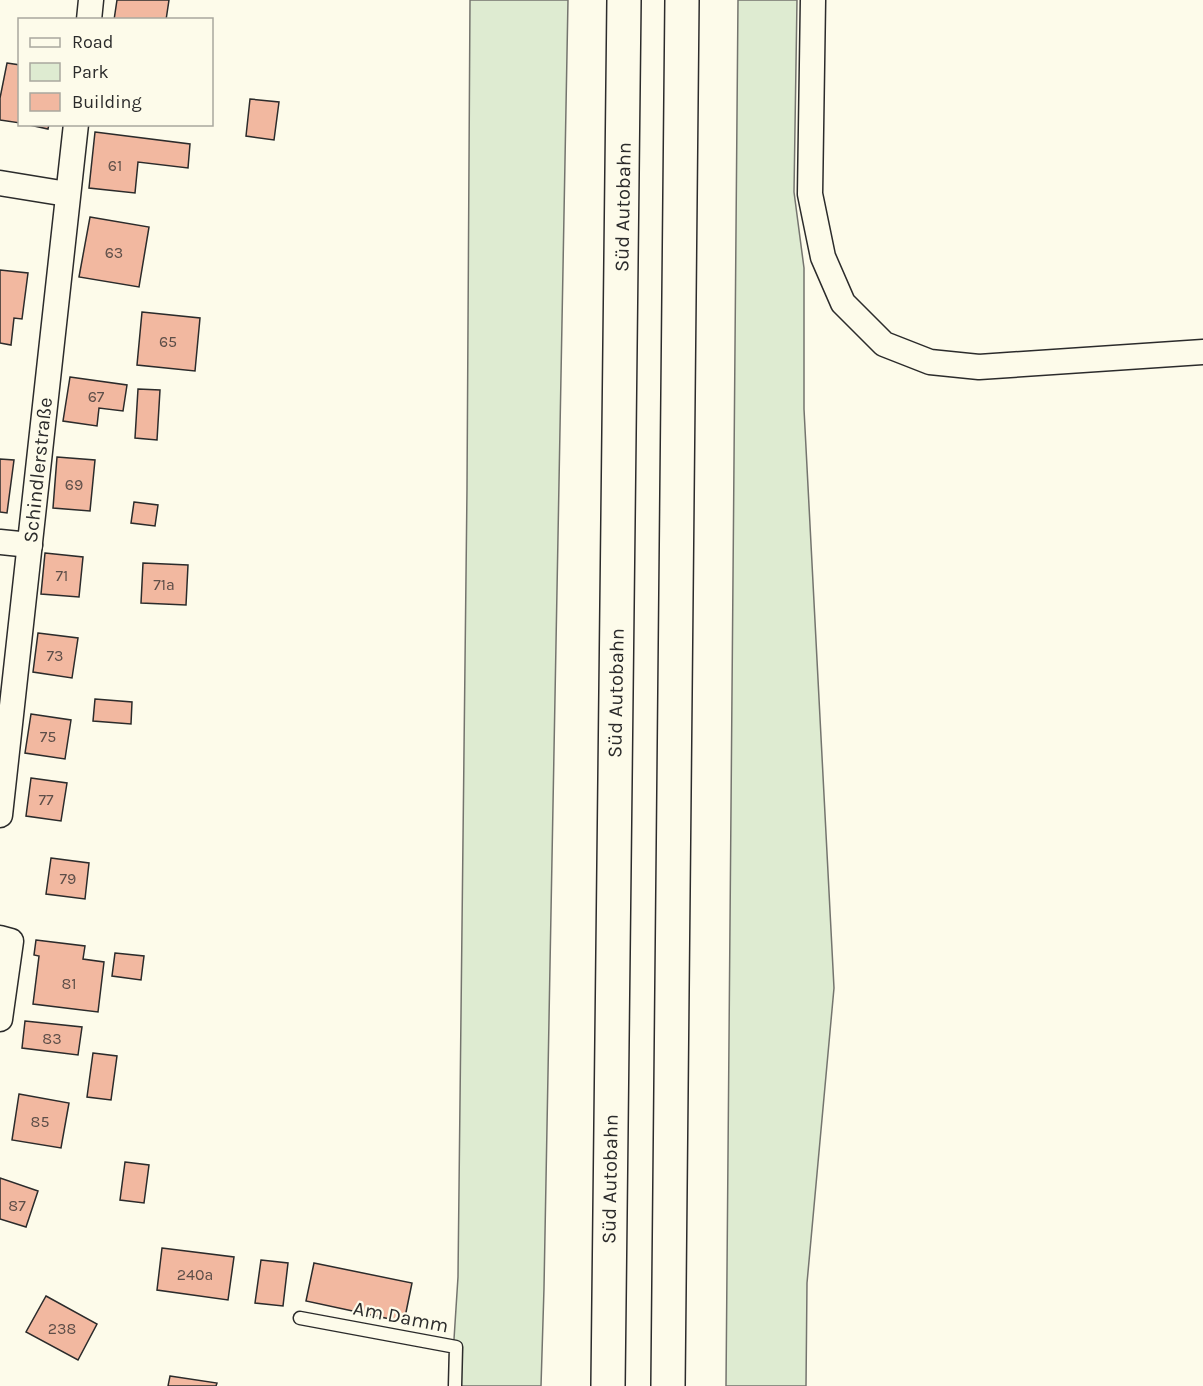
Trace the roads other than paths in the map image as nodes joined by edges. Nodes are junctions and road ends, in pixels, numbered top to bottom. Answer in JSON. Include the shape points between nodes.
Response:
{"nodes":[{"id":1,"x":91,"y":0,"type":"edge"},
{"id":2,"x":624,"y":0,"type":"edge"},
{"id":3,"x":682,"y":0,"type":"edge"},
{"id":4,"x":813,"y":0,"type":"edge"},
{"id":5,"x":89,"y":18,"type":"edge"},
{"id":6,"x":76,"y":126,"type":"edge"},
{"id":7,"x":0,"y":183,"type":"edge"},
{"id":8,"x":67,"y":194,"type":"junction"},
{"id":9,"x":1203,"y":352,"type":"edge"},
{"id":10,"x":0,"y":542,"type":"edge"},
{"id":11,"x":30,"y":545,"type":"junction"},
{"id":12,"x":0,"y":815,"type":"edge"},
{"id":13,"x":0,"y":938,"type":"edge"},
{"id":14,"x":0,"y":1019,"type":"edge"},
{"id":15,"x":300,"y":1318,"type":"dead end"},
{"id":16,"x":455,"y":1386,"type":"edge"},
{"id":17,"x":608,"y":1386,"type":"edge"},
{"id":18,"x":668,"y":1386,"type":"edge"}],
"edges":[{"from":1,"to":5,"type":"street"},
{"from":2,"to":17,"type":"highway","name":"Süd Autobahn"},
{"from":3,"to":18,"type":"highway"},
{"from":4,"to":9,"type":"street","via":[[810,194],[823,256],[843,303],[884,344],[930,362],[978,367]]},
{"from":6,"to":8,"type":"street","name":"Schindlerstraße"},
{"from":7,"to":8,"type":"street"},
{"from":8,"to":11,"type":"street","name":"Schindlerstraße"},
{"from":10,"to":11,"type":"street"},
{"from":11,"to":12,"type":"street","name":"Schindlerstraße"},
{"from":13,"to":14,"type":"street","via":[[11,941]]},
{"from":15,"to":16,"type":"lane","name":"Am Damm","via":[[456,1347]]}]}
